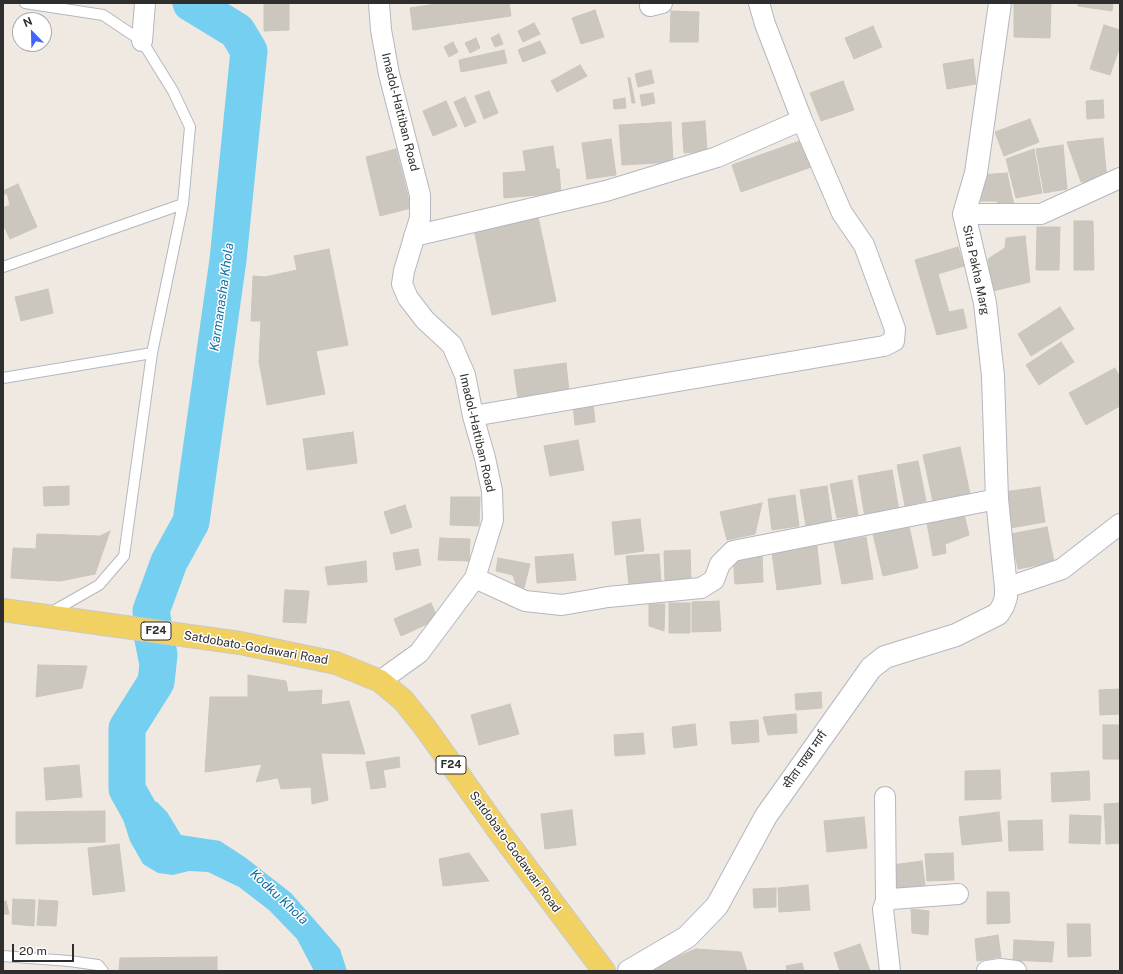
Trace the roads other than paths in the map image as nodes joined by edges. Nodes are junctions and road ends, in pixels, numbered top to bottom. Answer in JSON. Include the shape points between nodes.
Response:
{"nodes":[{"id":1,"x":25,"y":3,"type":"edge"},
{"id":2,"x":379,"y":3,"type":"edge"},
{"id":3,"x":759,"y":3,"type":"edge"},
{"id":4,"x":1000,"y":3,"type":"edge"},
{"id":5,"x":144,"y":10,"type":"edge"},
{"id":6,"x":142,"y":41,"type":"junction"},
{"id":7,"x":802,"y":120,"type":"junction"},
{"id":8,"x":1120,"y":178,"type":"edge"},
{"id":9,"x":183,"y":204,"type":"junction"},
{"id":10,"x":964,"y":214,"type":"junction"},
{"id":11,"x":414,"y":236,"type":"junction"},
{"id":12,"x":3,"y":267,"type":"edge"},
{"id":13,"x":152,"y":354,"type":"junction"},
{"id":14,"x":3,"y":378,"type":"edge"},
{"id":15,"x":473,"y":416,"type":"junction"},
{"id":16,"x":997,"y":499,"type":"junction"},
{"id":17,"x":1120,"y":524,"type":"edge"},
{"id":18,"x":475,"y":578,"type":"junction"},
{"id":19,"x":1006,"y":588,"type":"junction"},
{"id":20,"x":3,"y":610,"type":"edge"},
{"id":21,"x":44,"y":616,"type":"junction"},
{"id":22,"x":380,"y":681,"type":"junction"},
{"id":23,"x":885,"y":797,"type":"dead end"},
{"id":24,"x":958,"y":894,"type":"dead end"},
{"id":25,"x":886,"y":901,"type":"junction"},
{"id":26,"x":3,"y":956,"type":"edge"},
{"id":27,"x":68,"y":966,"type":"edge"},
{"id":28,"x":103,"y":971,"type":"edge"},
{"id":29,"x":604,"y":971,"type":"edge"},
{"id":30,"x":629,"y":971,"type":"edge"},
{"id":31,"x":890,"y":971,"type":"edge"},
{"id":32,"x":987,"y":971,"type":"edge"},
{"id":33,"x":1016,"y":971,"type":"edge"}],
"edges":[{"from":1,"to":6,"type":"lane","via":[[103,15]]},
{"from":2,"to":11,"type":"street","name":"Imadol-Hattiban Road","via":[[389,74],[420,195],[420,218]]},
{"from":3,"to":7,"type":"street"},
{"from":4,"to":10,"type":"street","name":"Sita Pakha Marg","via":[[976,173]]},
{"from":5,"to":6,"type":"street"},
{"from":6,"to":9,"type":"lane","via":[[190,127]]},
{"from":7,"to":11,"type":"street","via":[[717,157],[606,191]]},
{"from":7,"to":15,"type":"street","via":[[842,213],[864,245],[896,329],[894,341],[884,346]]},
{"from":8,"to":10,"type":"street","via":[[1041,214]]},
{"from":9,"to":12,"type":"lane"},
{"from":9,"to":13,"type":"lane"},
{"from":10,"to":16,"type":"street","name":"Sita Pakha Marg","via":[[985,303],[995,415]]},
{"from":11,"to":15,"type":"street","name":"Imadol-Hattiban Road","via":[[402,284],[408,298],[425,320],[452,346],[465,375]]},
{"from":13,"to":14,"type":"lane"},
{"from":13,"to":21,"type":"lane","via":[[124,556],[99,585]]},
{"from":15,"to":18,"type":"street","name":"Imadol-Hattiban Road","via":[[492,492],[493,520]]},
{"from":16,"to":18,"type":"street","via":[[733,551],[720,564],[714,580],[701,588],[608,597],[562,605],[525,601]]},
{"from":16,"to":19,"type":"street","name":"Sita Pakha Marg"},
{"from":17,"to":19,"type":"street","via":[[1062,569]]},
{"from":18,"to":22,"type":"street","name":"Imadol-Hattiban Road","via":[[419,653]]},
{"from":19,"to":30,"type":"street","name":"सीता पाखा मार्ग","via":[[1006,597],[998,614],[956,635],[885,657],[871,668],[766,816],[717,906],[687,937]]},
{"from":20,"to":21,"type":"main road","name":"Satdobato-Godawari Road","number":"F24"},
{"from":21,"to":22,"type":"main road","name":"Satdobato-Godawari Road","number":"F24","via":[[240,643],[336,663]]},
{"from":22,"to":29,"type":"main road","name":"Satdobato-Godawari Road","number":"F24","via":[[403,700],[424,726]]},
{"from":23,"to":25,"type":"street"},
{"from":24,"to":25,"type":"street"},
{"from":25,"to":31,"type":"street","via":[[883,909]]},
{"from":26,"to":27,"type":"lane"},
{"from":27,"to":28,"type":"lane","via":[[98,966]]},
{"from":32,"to":33,"type":"street"}]}
